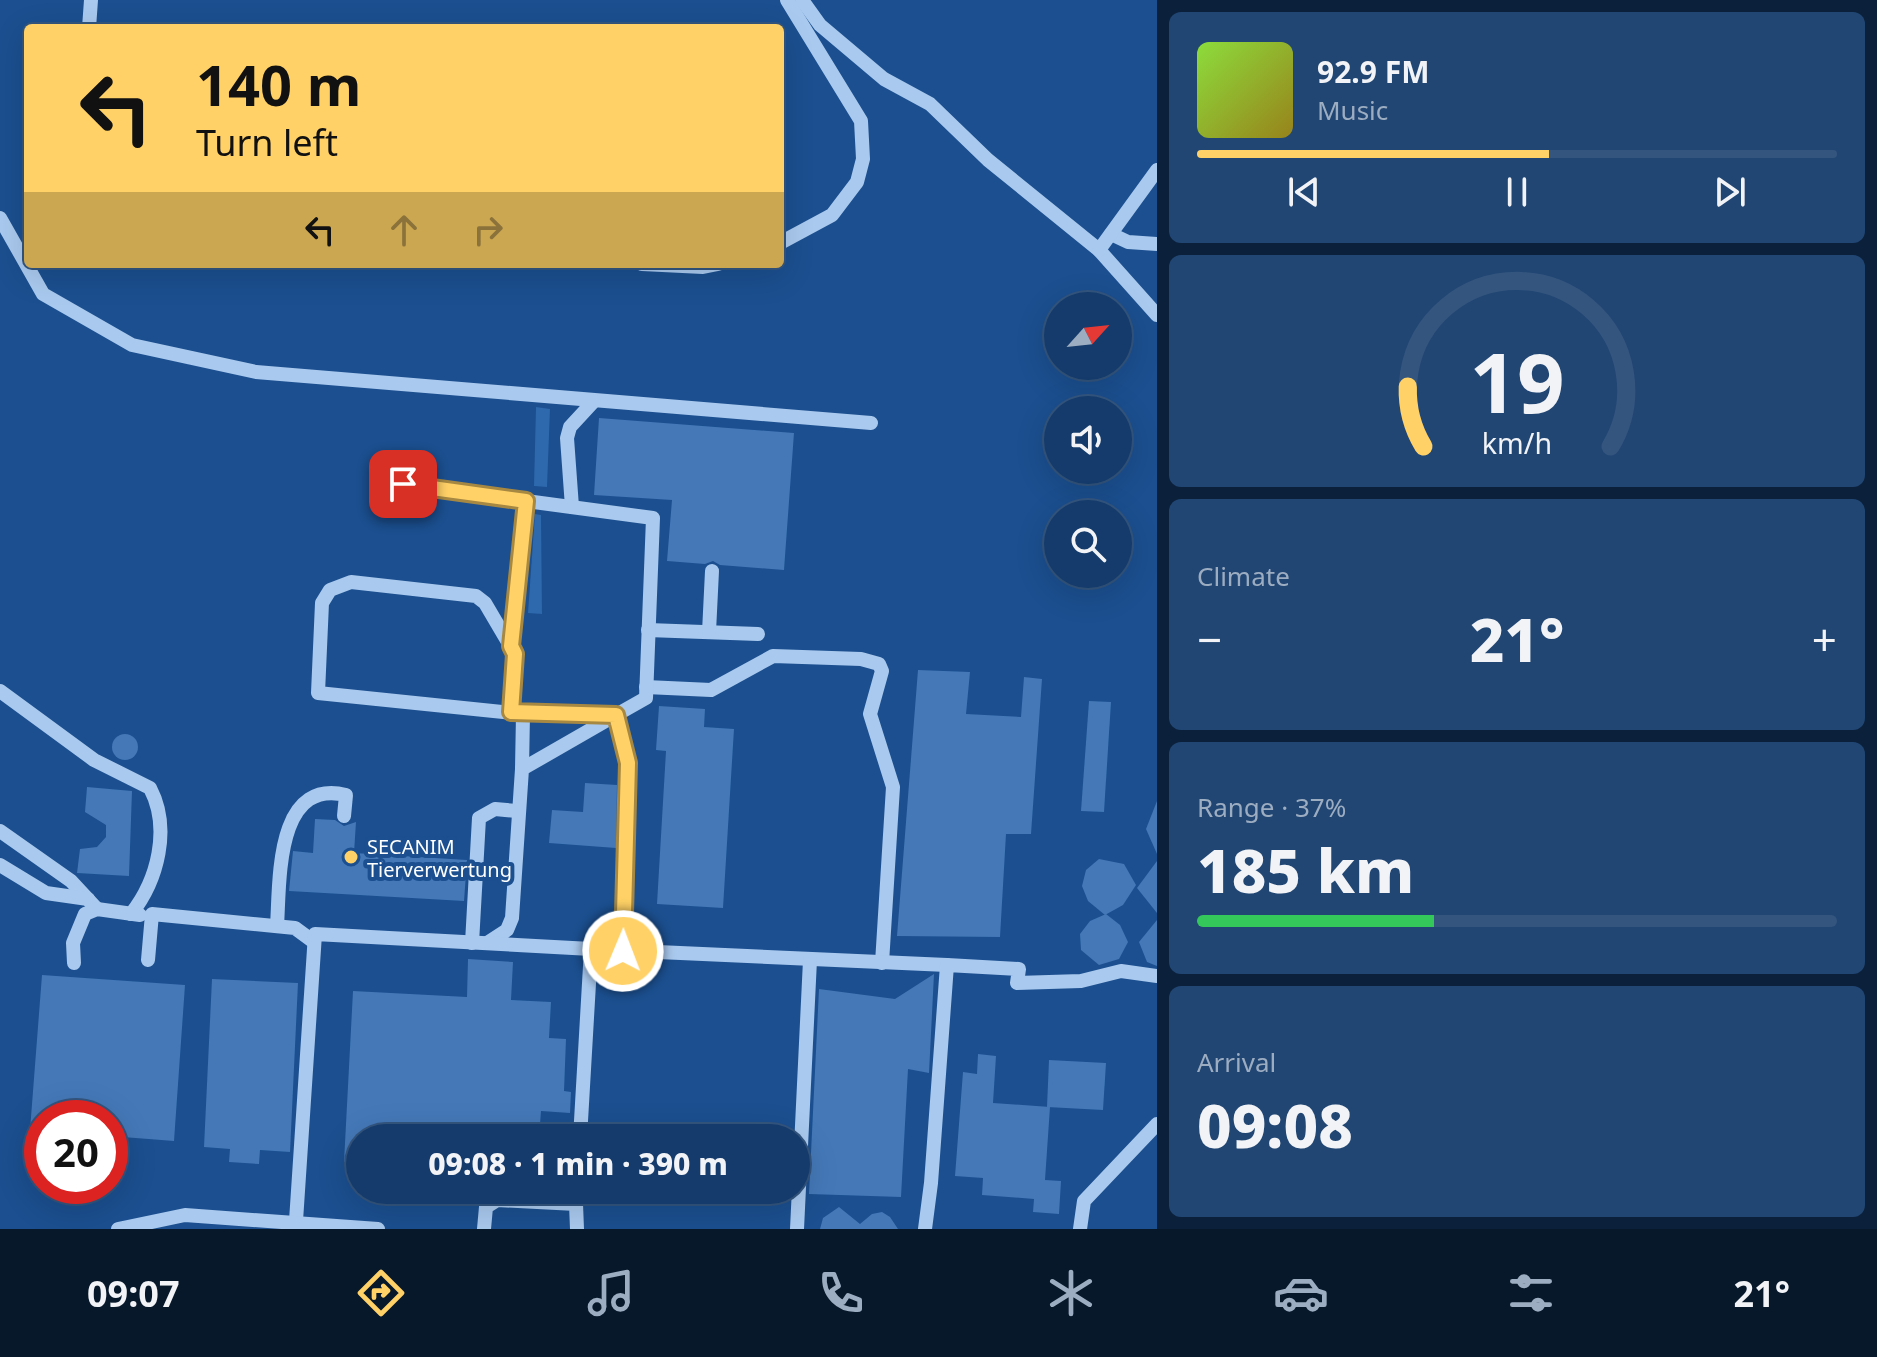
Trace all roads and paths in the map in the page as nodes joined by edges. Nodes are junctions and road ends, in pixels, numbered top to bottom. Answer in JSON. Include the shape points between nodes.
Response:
{"nodes":[{"id":1,"x":91,"y":0,"type":"edge"},
{"id":2,"x":787,"y":0,"type":"edge"},
{"id":3,"x":802,"y":0,"type":"edge"},
{"id":4,"x":89,"y":24,"type":"edge"},
{"id":5,"x":1157,"y":170,"type":"edge"},
{"id":6,"x":0,"y":218,"type":"edge"},
{"id":7,"x":1111,"y":234,"type":"junction"},
{"id":8,"x":784,"y":241,"type":"edge"},
{"id":9,"x":1157,"y":244,"type":"edge"},
{"id":10,"x":1099,"y":250,"type":"junction"},
{"id":11,"x":24,"y":260,"type":"edge"},
{"id":12,"x":28,"y":268,"type":"edge"},
{"id":13,"x":1157,"y":315,"type":"edge"},
{"id":14,"x":594,"y":401,"type":"junction"},
{"id":15,"x":871,"y":423,"type":"dead end"},
{"id":16,"x":403,"y":484,"type":"dead end"},
{"id":17,"x":526,"y":501,"type":"junction"},
{"id":18,"x":572,"y":507,"type":"junction"},
{"id":19,"x":712,"y":571,"type":"dead end"},
{"id":20,"x":648,"y":630,"type":"junction"},
{"id":21,"x":709,"y":632,"type":"junction"},
{"id":22,"x":758,"y":634,"type":"dead end"},
{"id":23,"x":511,"y":646,"type":"junction"},
{"id":24,"x":646,"y":687,"type":"junction"},
{"id":25,"x":0,"y":691,"type":"edge"},
{"id":26,"x":517,"y":713,"type":"junction"},
{"id":27,"x":616,"y":715,"type":"junction"},
{"id":28,"x":522,"y":769,"type":"junction"},
{"id":29,"x":517,"y":811,"type":"junction"},
{"id":30,"x":344,"y":816,"type":"dead end"},
{"id":31,"x":0,"y":831,"type":"edge"},
{"id":32,"x":0,"y":865,"type":"edge"},
{"id":33,"x":92,"y":904,"type":"junction"},
{"id":34,"x":131,"y":914,"type":"junction"},
{"id":35,"x":152,"y":916,"type":"junction"},
{"id":36,"x":277,"y":926,"type":"junction"},
{"id":37,"x":314,"y":942,"type":"junction"},
{"id":38,"x":479,"y":943,"type":"junction"},
{"id":39,"x":591,"y":949,"type":"junction"},
{"id":40,"x":623,"y":951,"type":"junction"},
{"id":41,"x":148,"y":960,"type":"dead end"},
{"id":42,"x":810,"y":960,"type":"junction"},
{"id":43,"x":74,"y":963,"type":"dead end"},
{"id":44,"x":882,"y":963,"type":"junction"},
{"id":45,"x":947,"y":965,"type":"junction"},
{"id":46,"x":1157,"y":976,"type":"edge"},
{"id":47,"x":581,"y":1124,"type":"edge"},
{"id":48,"x":1157,"y":1124,"type":"edge"},
{"id":49,"x":491,"y":1204,"type":"edge"},
{"id":50,"x":576,"y":1204,"type":"edge"},
{"id":51,"x":296,"y":1221,"type":"junction"},
{"id":52,"x":247,"y":1223,"type":"edge"},
{"id":53,"x":134,"y":1226,"type":"edge"},
{"id":54,"x":118,"y":1229,"type":"edge"},
{"id":55,"x":378,"y":1229,"type":"edge"},
{"id":56,"x":484,"y":1229,"type":"edge"},
{"id":57,"x":577,"y":1229,"type":"edge"},
{"id":58,"x":797,"y":1229,"type":"edge"},
{"id":59,"x":925,"y":1229,"type":"edge"},
{"id":60,"x":1080,"y":1229,"type":"edge"}],
"edges":[{"from":1,"to":4,"type":"lane"},
{"from":2,"to":8,"type":"lane","via":[[861,121],[863,159],[857,182],[832,215]]},
{"from":3,"to":10,"type":"lane","via":[[820,25],[884,79],[930,104],[988,160]]},
{"from":5,"to":7,"type":"lane"},
{"from":6,"to":11,"type":"lane"},
{"from":7,"to":9,"type":"lane","via":[[1128,242]]},
{"from":7,"to":10,"type":"lane"},
{"from":10,"to":13,"type":"lane"},
{"from":12,"to":14,"type":"lane","via":[[43,294],[132,345],[256,372]]},
{"from":14,"to":15,"type":"lane"},
{"from":14,"to":18,"type":"lane","via":[[570,427],[567,438]]},
{"from":16,"to":17,"type":"lane"},
{"from":17,"to":18,"type":"lane"},
{"from":17,"to":23,"type":"lane"},
{"from":18,"to":20,"type":"lane","via":[[653,518]]},
{"from":19,"to":21,"type":"lane"},
{"from":20,"to":21,"type":"lane"},
{"from":20,"to":24,"type":"lane"},
{"from":21,"to":22,"type":"lane"},
{"from":23,"to":26,"type":"lane"},
{"from":23,"to":26,"type":"lane","via":[[476,596],[351,582],[330,590],[322,603],[318,693]]},
{"from":24,"to":27,"type":"lane","via":[[646,698]]},
{"from":24,"to":44,"type":"lane","via":[[711,690],[773,656],[879,664],[882,671],[870,714],[893,787]]},
{"from":25,"to":34,"type":"lane","via":[[94,760],[150,788],[160,817],[156,872]]},
{"from":26,"to":27,"type":"lane"},
{"from":26,"to":28,"type":"lane"},
{"from":27,"to":28,"type":"lane"},
{"from":27,"to":40,"type":"lane","via":[[628,763]]},
{"from":28,"to":29,"type":"lane"},
{"from":29,"to":38,"type":"lane","via":[[512,918],[507,930]]},
{"from":29,"to":38,"type":"lane","via":[[495,809],[479,818]]},
{"from":30,"to":36,"type":"lane","via":[[346,795],[331,792],[309,800],[286,829]]},
{"from":31,"to":33,"type":"lane","via":[[71,881]]},
{"from":32,"to":33,"type":"lane","via":[[46,893]]},
{"from":33,"to":34,"type":"lane"},
{"from":33,"to":43,"type":"lane","via":[[73,943]]},
{"from":34,"to":35,"type":"lane"},
{"from":35,"to":36,"type":"lane"},
{"from":35,"to":41,"type":"lane"},
{"from":36,"to":37,"type":"lane","via":[[295,928]]},
{"from":37,"to":38,"type":"lane","via":[[315,934]]},
{"from":37,"to":51,"type":"lane"},
{"from":38,"to":39,"type":"lane"},
{"from":39,"to":40,"type":"lane"},
{"from":39,"to":47,"type":"lane"},
{"from":40,"to":42,"type":"lane"},
{"from":42,"to":44,"type":"lane"},
{"from":42,"to":58,"type":"lane"},
{"from":44,"to":45,"type":"lane"},
{"from":45,"to":46,"type":"lane","via":[[1019,969],[1017,983],[1081,981],[1121,971]]},
{"from":45,"to":59,"type":"lane"},
{"from":48,"to":60,"type":"lane","via":[[1084,1201]]},
{"from":49,"to":56,"type":"lane"},
{"from":50,"to":57,"type":"lane"},
{"from":51,"to":52,"type":"lane"},
{"from":51,"to":55,"type":"lane"},
{"from":52,"to":53,"type":"lane","via":[[185,1215]]},
{"from":53,"to":54,"type":"lane"}]}
